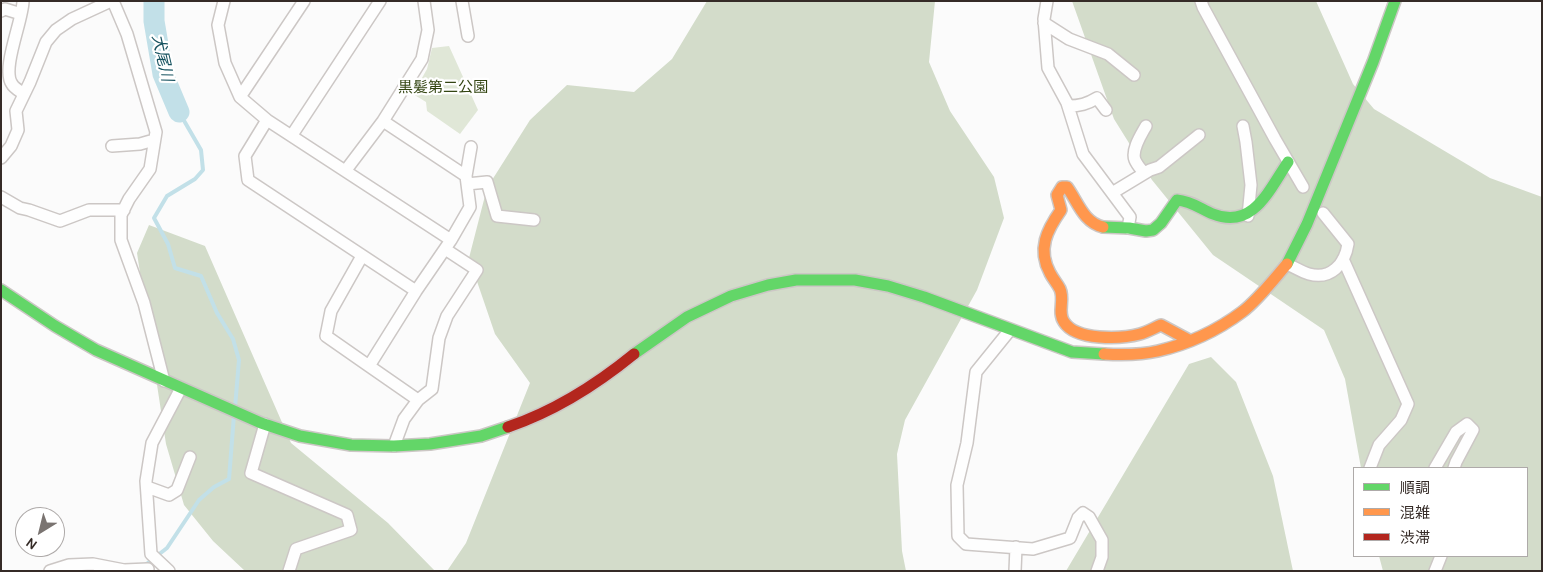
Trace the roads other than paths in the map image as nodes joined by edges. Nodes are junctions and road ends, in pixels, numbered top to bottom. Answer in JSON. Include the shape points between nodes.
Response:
{"nodes":[{"id":1,"x":22,"y":1,"type":"edge"},
{"id":2,"x":112,"y":1,"type":"edge"},
{"id":3,"x":224,"y":1,"type":"edge"},
{"id":4,"x":304,"y":1,"type":"edge"},
{"id":5,"x":380,"y":1,"type":"edge"},
{"id":6,"x":424,"y":1,"type":"edge"},
{"id":7,"x":462,"y":1,"type":"edge"},
{"id":8,"x":1047,"y":1,"type":"edge"},
{"id":9,"x":1201,"y":1,"type":"edge"},
{"id":10,"x":1212,"y":1,"type":"edge"},
{"id":11,"x":1395,"y":1,"type":"edge"},
{"id":12,"x":1,"y":11,"type":"edge"},
{"id":13,"x":21,"y":14,"type":"junction"},
{"id":14,"x":1210,"y":19,"type":"junction"},
{"id":15,"x":1044,"y":23,"type":"junction"},
{"id":16,"x":468,"y":36,"type":"dead end"},
{"id":17,"x":1134,"y":75,"type":"dead end"},
{"id":18,"x":24,"y":94,"type":"junction"},
{"id":19,"x":240,"y":97,"type":"junction"},
{"id":20,"x":1068,"y":106,"type":"junction"},
{"id":21,"x":1106,"y":110,"type":"dead end"},
{"id":22,"x":267,"y":120,"type":"junction"},
{"id":23,"x":383,"y":121,"type":"junction"},
{"id":24,"x":1146,"y":126,"type":"dead end"},
{"id":25,"x":1243,"y":126,"type":"dead end"},
{"id":26,"x":292,"y":135,"type":"junction"},
{"id":27,"x":1199,"y":135,"type":"dead end"},
{"id":28,"x":154,"y":140,"type":"junction"},
{"id":29,"x":112,"y":146,"type":"dead end"},
{"id":30,"x":471,"y":147,"type":"dead end"},
{"id":31,"x":1,"y":158,"type":"edge"},
{"id":32,"x":1288,"y":162,"type":"junction"},
{"id":33,"x":346,"y":170,"type":"junction"},
{"id":34,"x":1144,"y":174,"type":"junction"},
{"id":35,"x":466,"y":180,"type":"junction"},
{"id":36,"x":1303,"y":186,"type":"dead end"},
{"id":37,"x":1112,"y":193,"type":"junction"},
{"id":38,"x":1,"y":197,"type":"edge"},
{"id":39,"x":124,"y":210,"type":"junction"},
{"id":40,"x":1323,"y":213,"type":"dead end"},
{"id":41,"x":1248,"y":216,"type":"junction"},
{"id":42,"x":534,"y":220,"type":"dead end"},
{"id":43,"x":1128,"y":228,"type":"junction"},
{"id":44,"x":448,"y":244,"type":"junction"},
{"id":45,"x":362,"y":256,"type":"junction"},
{"id":46,"x":1343,"y":259,"type":"junction"},
{"id":47,"x":1287,"y":264,"type":"junction"},
{"id":48,"x":1,"y":290,"type":"edge"},
{"id":49,"x":416,"y":291,"type":"junction"},
{"id":50,"x":1010,"y":330,"type":"junction"},
{"id":51,"x":1189,"y":340,"type":"junction"},
{"id":52,"x":369,"y":366,"type":"junction"},
{"id":53,"x":164,"y":381,"type":"junction"},
{"id":54,"x":181,"y":388,"type":"junction"},
{"id":55,"x":418,"y":400,"type":"junction"},
{"id":56,"x":263,"y":423,"type":"junction"},
{"id":57,"x":394,"y":446,"type":"junction"},
{"id":58,"x":190,"y":457,"type":"dead end"},
{"id":59,"x":1370,"y":467,"type":"edge"},
{"id":60,"x":1436,"y":467,"type":"edge"},
{"id":61,"x":1454,"y":467,"type":"edge"},
{"id":62,"x":147,"y":488,"type":"junction"},
{"id":63,"x":1016,"y":547,"type":"junction"},
{"id":64,"x":1441,"y":557,"type":"edge"},
{"id":65,"x":164,"y":566,"type":"edge"},
{"id":66,"x":129,"y":570,"type":"edge"},
{"id":67,"x":147,"y":570,"type":"edge"},
{"id":68,"x":50,"y":571,"type":"edge"},
{"id":69,"x":288,"y":571,"type":"edge"},
{"id":70,"x":1015,"y":571,"type":"edge"},
{"id":71,"x":1097,"y":571,"type":"edge"},
{"id":72,"x":1435,"y":571,"type":"edge"}],
"edges":[{"from":1,"to":13,"type":"street"},
{"from":2,"to":18,"type":"street","via":[[56,30],[46,42]]},
{"from":2,"to":28,"type":"street","via":[[127,34],[156,132]]},
{"from":3,"to":19,"type":"street","via":[[218,25],[225,63]]},
{"from":4,"to":19,"type":"street"},
{"from":5,"to":26,"type":"street"},
{"from":6,"to":23,"type":"street","via":[[428,30],[422,58]]},
{"from":7,"to":16,"type":"street"},
{"from":8,"to":15,"type":"street"},
{"from":9,"to":14,"type":"street"},
{"from":10,"to":14,"type":"street"},
{"from":11,"to":47,"type":"street","via":[[1307,224]]},
{"from":12,"to":13,"type":"street","via":[[5,9]]},
{"from":13,"to":18,"type":"street","via":[[8,74],[11,84]]},
{"from":14,"to":32,"type":"street"},
{"from":15,"to":17,"type":"street","via":[[1069,38],[1108,54]]},
{"from":15,"to":20,"type":"street","via":[[1048,68]]},
{"from":18,"to":31,"type":"street","via":[[16,111],[18,130]]},
{"from":19,"to":22,"type":"street"},
{"from":20,"to":21,"type":"street","via":[[1088,104],[1097,98]]},
{"from":20,"to":37,"type":"street","via":[[1083,154]]},
{"from":22,"to":26,"type":"street"},
{"from":22,"to":45,"type":"street","via":[[245,156],[248,180]]},
{"from":23,"to":33,"type":"street"},
{"from":23,"to":35,"type":"street"},
{"from":24,"to":34,"type":"street","via":[[1134,153],[1134,159]]},
{"from":25,"to":41,"type":"street","via":[[1250,185]]},
{"from":26,"to":33,"type":"street"},
{"from":27,"to":34,"type":"street","via":[[1159,167]]},
{"from":28,"to":29,"type":"street"},
{"from":28,"to":39,"type":"street","via":[[150,169]]},
{"from":30,"to":35,"type":"street"},
{"from":32,"to":36,"type":"street"},
{"from":32,"to":41,"type":"street"},
{"from":33,"to":44,"type":"street"},
{"from":34,"to":37,"type":"street"},
{"from":35,"to":42,"type":"street","via":[[487,182],[497,216]]},
{"from":35,"to":44,"type":"street","via":[[470,208]]},
{"from":37,"to":43,"type":"street","via":[[1130,217]]},
{"from":38,"to":39,"type":"street","via":[[20,208],[60,221],[89,210]]},
{"from":39,"to":53,"type":"street","via":[[121,240],[144,304]]},
{"from":40,"to":46,"type":"street","via":[[1348,244]]},
{"from":41,"to":43,"type":"street","via":[[1225,218],[1185,200],[1177,200],[1156,228],[1149,231]]},
{"from":43,"to":51,"type":"street","via":[[1094,226],[1072,193],[1067,187],[1062,187],[1057,195],[1061,210],[1042,246],[1048,269],[1061,293],[1061,317],[1068,328],[1088,336],[1112,338],[1140,334],[1161,325]]},
{"from":44,"to":49,"type":"street"},
{"from":44,"to":55,"type":"street","via":[[477,270],[447,316],[432,389]]},
{"from":45,"to":49,"type":"street"},
{"from":45,"to":52,"type":"street","via":[[331,310],[326,336]]},
{"from":46,"to":47,"type":"street","via":[[1336,270],[1325,276],[1309,274]]},
{"from":46,"to":59,"type":"street","via":[[1408,404],[1401,420],[1379,445]]},
{"from":47,"to":51,"type":"street","via":[[1243,311],[1204,335]]},
{"from":48,"to":53,"type":"street","via":[[96,350]]},
{"from":49,"to":52,"type":"street"},
{"from":50,"to":51,"type":"street","via":[[1072,352],[1125,355],[1158,351]]},
{"from":50,"to":57,"type":"street","via":[[888,286],[855,280],[796,280],[768,285],[731,296],[687,317],[604,378],[561,404],[519,423],[481,436]]},
{"from":50,"to":63,"type":"street","via":[[976,372],[967,443],[957,485],[958,536],[966,544]]},
{"from":52,"to":55,"type":"street"},
{"from":53,"to":54,"type":"street"},
{"from":54,"to":56,"type":"street"},
{"from":54,"to":62,"type":"street","via":[[152,443]]},
{"from":55,"to":57,"type":"street","via":[[404,419]]},
{"from":56,"to":57,"type":"street","via":[[317,439],[352,445]]},
{"from":56,"to":69,"type":"street","via":[[251,473],[347,515],[351,530],[296,549]]},
{"from":58,"to":62,"type":"street","via":[[177,490],[169,495]]},
{"from":60,"to":61,"type":"street","via":[[1456,432],[1467,424],[1473,430]]},
{"from":62,"to":65,"type":"street","via":[[151,554]]},
{"from":63,"to":70,"type":"street"},
{"from":63,"to":71,"type":"street","via":[[1033,549],[1070,538],[1083,513],[1089,517],[1102,540],[1102,557]]},
{"from":64,"to":72,"type":"street"},
{"from":65,"to":67,"type":"street"},
{"from":66,"to":67,"type":"street"},
{"from":66,"to":68,"type":"street","via":[[93,564],[70,565]]}]}
